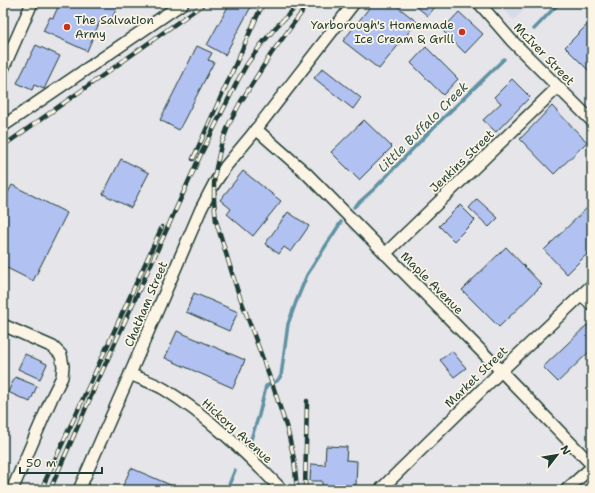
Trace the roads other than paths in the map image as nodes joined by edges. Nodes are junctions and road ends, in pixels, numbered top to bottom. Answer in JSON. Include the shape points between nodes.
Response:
{"nodes":[{"id":1,"x":32,"y":3,"type":"edge"},
{"id":2,"x":354,"y":3,"type":"edge"},
{"id":3,"x":479,"y":3,"type":"edge"},
{"id":4,"x":179,"y":4,"type":"edge"},
{"id":5,"x":3,"y":69,"type":"edge"},
{"id":6,"x":558,"y":87,"type":"junction"},
{"id":7,"x":592,"y":121,"type":"edge"},
{"id":8,"x":3,"y":126,"type":"edge"},
{"id":9,"x":254,"y":133,"type":"junction"},
{"id":10,"x":385,"y":254,"type":"junction"},
{"id":11,"x":592,"y":285,"type":"edge"},
{"id":12,"x":582,"y":295,"type":"junction"},
{"id":13,"x":592,"y":305,"type":"edge"},
{"id":14,"x":3,"y":325,"type":"edge"},
{"id":15,"x":501,"y":371,"type":"junction"},
{"id":16,"x":130,"y":374,"type":"junction"},
{"id":17,"x":592,"y":466,"type":"edge"},
{"id":18,"x":12,"y":490,"type":"edge"},
{"id":19,"x":79,"y":490,"type":"edge"},
{"id":20,"x":282,"y":490,"type":"edge"},
{"id":21,"x":380,"y":490,"type":"edge"},
{"id":22,"x":566,"y":490,"type":"edge"}],
"edges":[{"from":1,"to":5,"type":"street"},
{"from":2,"to":9,"type":"street","name":"Chatham Street"},
{"from":3,"to":6,"type":"street","name":"McIver Street","via":[[511,40]]},
{"from":4,"to":8,"type":"street"},
{"from":6,"to":7,"type":"street","name":"McIver Street"},
{"from":6,"to":10,"type":"street","name":"Jenkins Street"},
{"from":9,"to":10,"type":"street","name":"Maple Avenue","via":[[306,174]]},
{"from":9,"to":16,"type":"street","name":"Chatham Street","via":[[226,166],[201,209]]},
{"from":10,"to":15,"type":"street","name":"Maple Avenue"},
{"from":11,"to":12,"type":"street","name":"Market Street"},
{"from":12,"to":13,"type":"street"},
{"from":12,"to":15,"type":"street","name":"Market Street"},
{"from":14,"to":18,"type":"street","via":[[53,347],[61,355],[62,361],[62,378]]},
{"from":15,"to":17,"type":"street","name":"Maple Avenue"},
{"from":15,"to":21,"type":"street","name":"Market Street"},
{"from":16,"to":19,"type":"street","name":"Chatham Street"},
{"from":16,"to":20,"type":"street","name":"Hickory Avenue","via":[[163,388],[199,413]]},
{"from":17,"to":22,"type":"street"}]}
